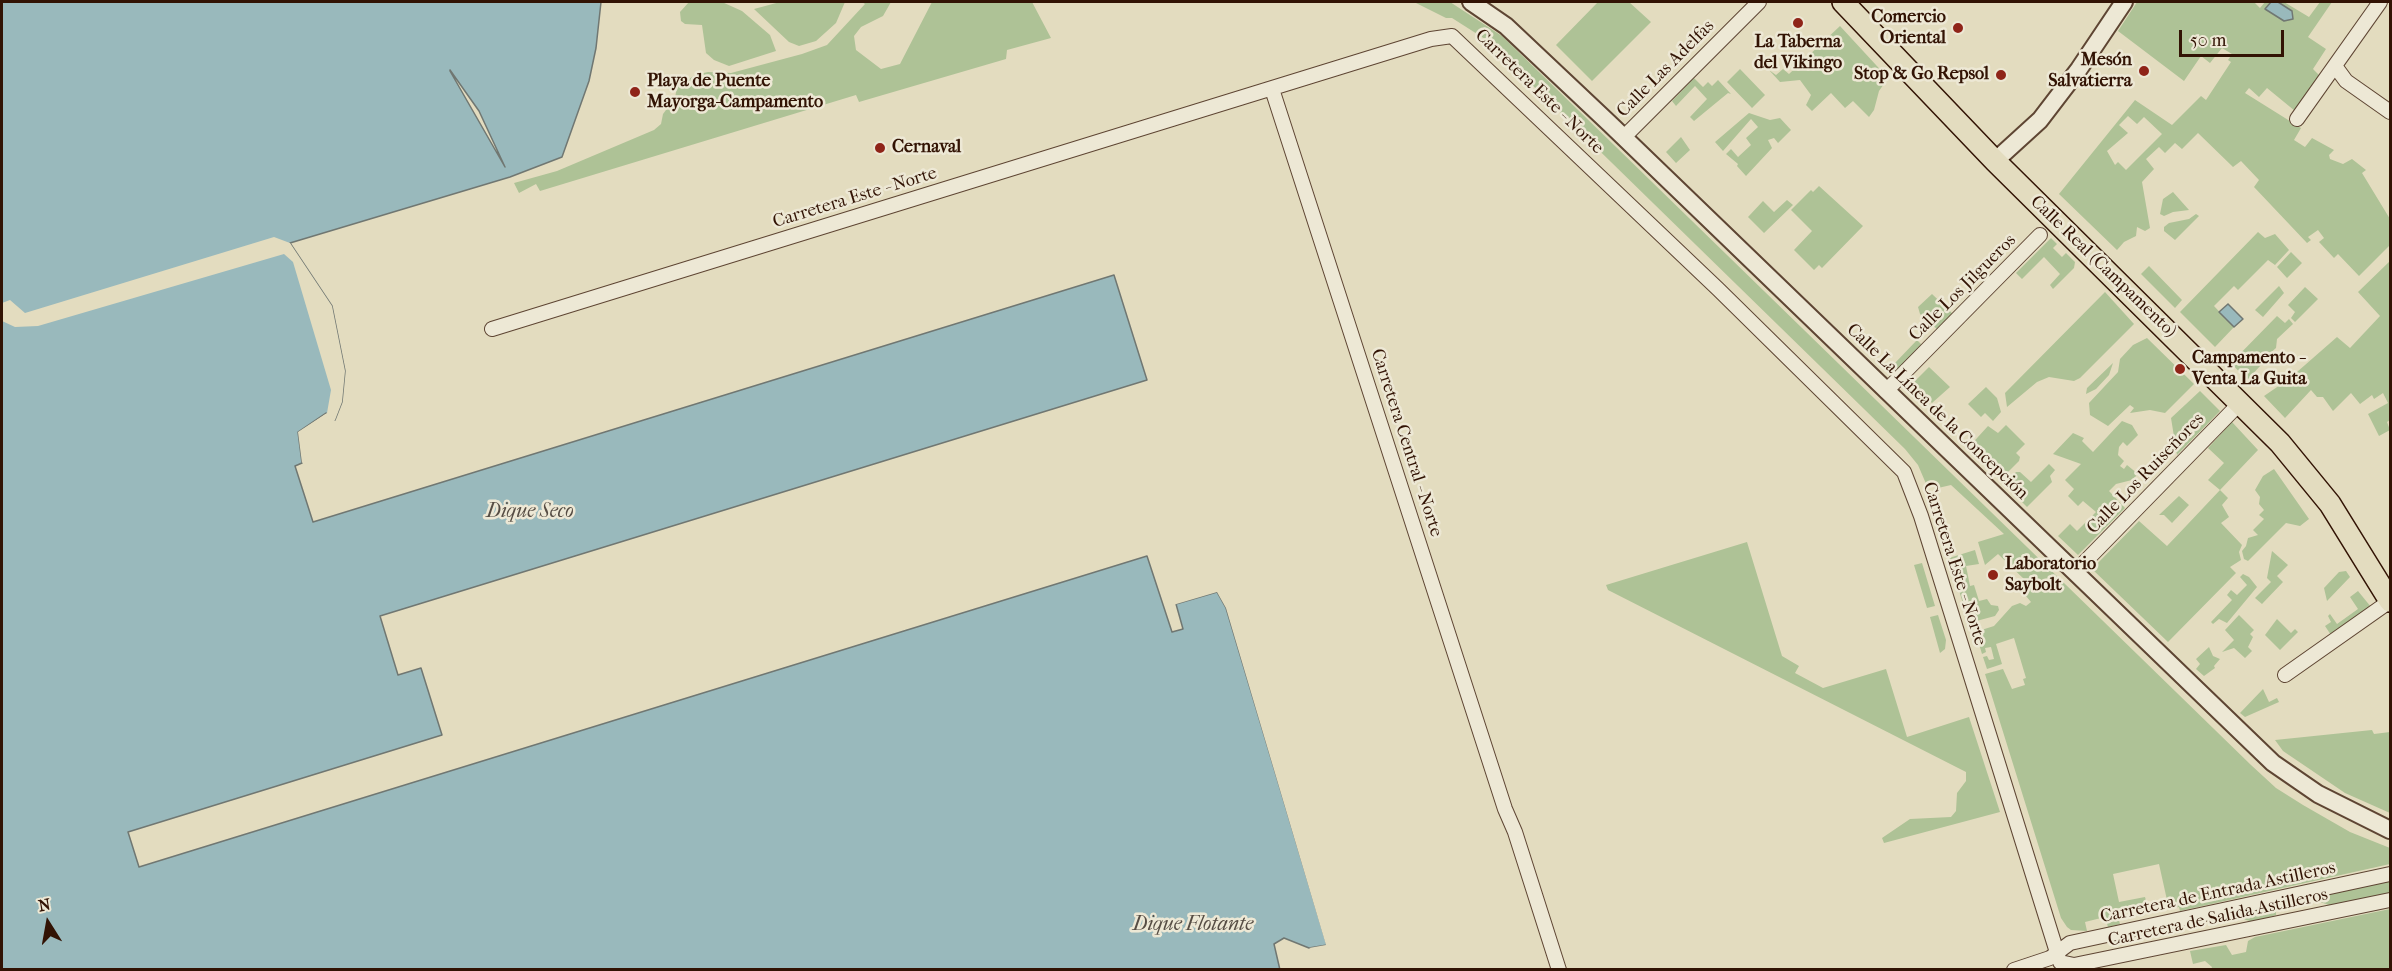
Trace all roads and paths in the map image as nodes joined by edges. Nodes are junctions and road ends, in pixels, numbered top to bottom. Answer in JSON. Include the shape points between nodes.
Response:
{"nodes":[{"id":1,"x":1471,"y":2,"type":"edge"},
{"id":2,"x":1759,"y":2,"type":"edge"},
{"id":3,"x":1844,"y":2,"type":"edge"},
{"id":4,"x":2124,"y":2,"type":"edge"},
{"id":5,"x":2380,"y":2,"type":"edge"},
{"id":6,"x":2335,"y":66,"type":"junction"},
{"id":7,"x":1272,"y":88,"type":"junction"},
{"id":8,"x":2391,"y":112,"type":"edge"},
{"id":9,"x":2297,"y":119,"type":"dead end"},
{"id":10,"x":1624,"y":137,"type":"junction"},
{"id":11,"x":1995,"y":161,"type":"junction"},
{"id":12,"x":2040,"y":236,"type":"dead end"},
{"id":13,"x":492,"y":329,"type":"dead end"},
{"id":14,"x":1886,"y":391,"type":"junction"},
{"id":15,"x":2241,"y":402,"type":"junction"},
{"id":16,"x":2076,"y":571,"type":"junction"},
{"id":17,"x":2390,"y":601,"type":"edge"},
{"id":18,"x":2285,"y":675,"type":"dead end"},
{"id":19,"x":1504,"y":809,"type":"junction"},
{"id":20,"x":2391,"y":830,"type":"edge"},
{"id":21,"x":2391,"y":874,"type":"edge"},
{"id":22,"x":2391,"y":900,"type":"edge"},
{"id":23,"x":2057,"y":955,"type":"junction"},
{"id":24,"x":1552,"y":969,"type":"edge"},
{"id":25,"x":1559,"y":969,"type":"edge"},
{"id":26,"x":2014,"y":969,"type":"edge"}],
"edges":[{"from":1,"to":10,"type":"street","name":"Calle La Línea de la Concepción","via":[[1506,26]]},
{"from":2,"to":10,"type":"street","name":"Calle Las Adelfas"},
{"from":3,"to":11,"type":"highway","name":"Calle Real (Campamento)"},
{"from":4,"to":11,"type":"street","via":[[2040,120]]},
{"from":5,"to":6,"type":"street"},
{"from":6,"to":8,"type":"street","via":[[2342,78]]},
{"from":6,"to":9,"type":"street"},
{"from":7,"to":13,"type":"street","name":"Carretera Este - Norte"},
{"from":7,"to":19,"type":"street","name":"Carretera Central - Norte"},
{"from":7,"to":23,"type":"street","name":"Carretera Este - Norte","via":[[1431,39],[1448,35],[1458,39],[1904,472],[2046,910]]},
{"from":10,"to":14,"type":"street","name":"Calle La Línea de la Concepción"},
{"from":11,"to":15,"type":"highway","name":"Calle Real (Campamento)"},
{"from":12,"to":14,"type":"street","name":"Calle Los Jilgueros"},
{"from":14,"to":16,"type":"street","name":"Calle La Línea de la Concepción"},
{"from":15,"to":16,"type":"street","name":"Calle Los Ruiseñores"},
{"from":15,"to":17,"type":"highway","name":"Calle Real (Campamento)","via":[[2330,504]]},
{"from":16,"to":20,"type":"street","name":"Calle La Línea de la Concepción","via":[[2273,763],[2318,794]]},
{"from":17,"to":18,"type":"street"},
{"from":19,"to":24,"type":"street","via":[[1508,835]]},
{"from":19,"to":25,"type":"street"},
{"from":21,"to":23,"type":"street","name":"Carretera de Entrada Astilleros","via":[[2070,943]]},
{"from":22,"to":23,"type":"street","name":"Carretera de Salida Astilleros","via":[[2074,966],[2060,962]]},
{"from":23,"to":26,"type":"street","name":"Carretera de Entrada Astilleros"}]}
